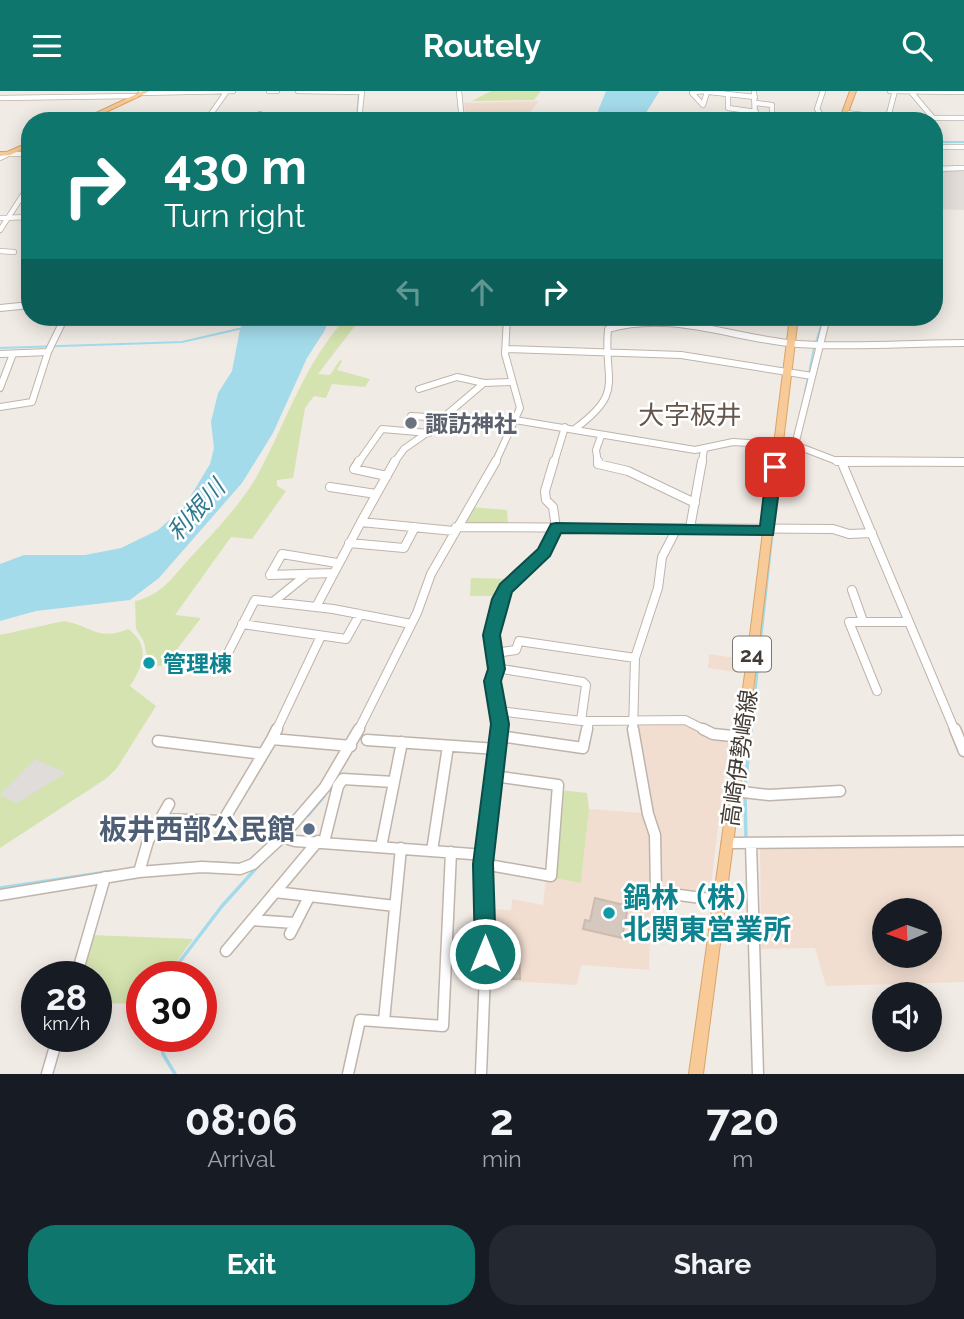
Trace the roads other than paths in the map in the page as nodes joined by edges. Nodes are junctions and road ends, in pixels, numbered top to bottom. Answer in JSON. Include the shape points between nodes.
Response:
{"nodes":[{"id":1,"x":227,"y":91,"type":"edge"},
{"id":2,"x":233,"y":91,"type":"edge"},
{"id":3,"x":269,"y":91,"type":"edge"},
{"id":4,"x":277,"y":91,"type":"edge"},
{"id":5,"x":298,"y":91,"type":"edge"},
{"id":6,"x":459,"y":91,"type":"edge"},
{"id":7,"x":700,"y":91,"type":"edge"},
{"id":8,"x":754,"y":91,"type":"edge"},
{"id":9,"x":822,"y":91,"type":"edge"},
{"id":10,"x":853,"y":91,"type":"edge"},
{"id":11,"x":893,"y":91,"type":"edge"},
{"id":12,"x":362,"y":92,"type":"edge"},
{"id":13,"x":706,"y":92,"type":"edge"},
{"id":14,"x":956,"y":92,"type":"edge"},
{"id":15,"x":964,"y":92,"type":"edge"},
{"id":16,"x":912,"y":93,"type":"edge"},
{"id":17,"x":141,"y":94,"type":"edge"},
{"id":18,"x":728,"y":95,"type":"junction"},
{"id":19,"x":0,"y":98,"type":"edge"},
{"id":20,"x":755,"y":100,"type":"junction"},
{"id":21,"x":964,"y":102,"type":"edge"},
{"id":22,"x":772,"y":111,"type":"dead end"},
{"id":23,"x":102,"y":112,"type":"edge"},
{"id":24,"x":212,"y":112,"type":"edge"},
{"id":25,"x":360,"y":112,"type":"edge"},
{"id":26,"x":461,"y":112,"type":"edge"},
{"id":27,"x":756,"y":112,"type":"joint"},
{"id":28,"x":819,"y":112,"type":"edge"},
{"id":29,"x":846,"y":112,"type":"edge"},
{"id":30,"x":889,"y":112,"type":"edge"},
{"id":31,"x":928,"y":112,"type":"edge"},
{"id":32,"x":943,"y":118,"type":"edge"},
{"id":33,"x":964,"y":118,"type":"edge"},
{"id":34,"x":943,"y":147,"type":"edge"},
{"id":35,"x":964,"y":147,"type":"edge"},
{"id":36,"x":21,"y":148,"type":"edge"},
{"id":37,"x":11,"y":153,"type":"junction"},
{"id":38,"x":21,"y":153,"type":"edge"},
{"id":39,"x":0,"y":155,"type":"edge"},
{"id":40,"x":964,"y":168,"type":"edge"},
{"id":41,"x":943,"y":169,"type":"edge"},
{"id":42,"x":21,"y":199,"type":"edge"},
{"id":43,"x":21,"y":217,"type":"edge"},
{"id":44,"x":0,"y":218,"type":"edge"},
{"id":45,"x":10,"y":218,"type":"junction"},
{"id":46,"x":0,"y":230,"type":"edge"},
{"id":47,"x":0,"y":251,"type":"edge"},
{"id":48,"x":13,"y":252,"type":"dead end"},
{"id":49,"x":21,"y":306,"type":"edge"},
{"id":50,"x":0,"y":308,"type":"edge"},
{"id":51,"x":60,"y":326,"type":"edge"},
{"id":52,"x":507,"y":326,"type":"edge"},
{"id":53,"x":612,"y":326,"type":"edge"},
{"id":54,"x":695,"y":326,"type":"edge"},
{"id":55,"x":793,"y":326,"type":"edge"},
{"id":56,"x":824,"y":326,"type":"edge"},
{"id":57,"x":790,"y":343,"type":"junction"},
{"id":58,"x":964,"y":343,"type":"edge"},
{"id":59,"x":818,"y":345,"type":"junction"},
{"id":60,"x":506,"y":349,"type":"junction"},
{"id":61,"x":49,"y":350,"type":"junction"},
{"id":62,"x":13,"y":353,"type":"junction"},
{"id":63,"x":0,"y":354,"type":"edge"},
{"id":64,"x":607,"y":354,"type":"junction"},
{"id":65,"x":787,"y":372,"type":"junction"},
{"id":66,"x":812,"y":376,"type":"junction"},
{"id":67,"x":511,"y":381,"type":"junction"},
{"id":68,"x":484,"y":383,"type":"junction"},
{"id":69,"x":0,"y":388,"type":"edge"},
{"id":70,"x":419,"y":389,"type":"dead end"},
{"id":71,"x":0,"y":407,"type":"edge"},
{"id":72,"x":411,"y":416,"type":"dead end"},
{"id":73,"x":444,"y":419,"type":"junction"},
{"id":74,"x":515,"y":420,"type":"junction"},
{"id":75,"x":565,"y":427,"type":"junction"},
{"id":76,"x":576,"y":428,"type":"junction"},
{"id":77,"x":432,"y":433,"type":"junction"},
{"id":78,"x":601,"y":436,"type":"junction"},
{"id":79,"x":777,"y":444,"type":"junction"},
{"id":80,"x":795,"y":445,"type":"junction"},
{"id":81,"x":704,"y":449,"type":"junction"},
{"id":82,"x":964,"y":462,"type":"edge"},
{"id":83,"x":842,"y":463,"type":"junction"},
{"id":84,"x":387,"y":476,"type":"junction"},
{"id":85,"x":330,"y":487,"type":"dead end"},
{"id":86,"x":376,"y":494,"type":"junction"},
{"id":87,"x":695,"y":503,"type":"junction"},
{"id":88,"x":361,"y":522,"type":"junction"},
{"id":89,"x":415,"y":527,"type":"junction"},
{"id":90,"x":556,"y":528,"type":"junction"},
{"id":91,"x":690,"y":528,"type":"junction"},
{"id":92,"x":455,"y":529,"type":"junction"},
{"id":93,"x":676,"y":530,"type":"junction"},
{"id":94,"x":767,"y":532,"type":"junction"},
{"id":95,"x":872,"y":533,"type":"junction"},
{"id":96,"x":349,"y":543,"type":"junction"},
{"id":97,"x":337,"y":563,"type":"junction"},
{"id":98,"x":333,"y":573,"type":"junction"},
{"id":99,"x":305,"y":576,"type":"junction"},
{"id":100,"x":852,"y":590,"type":"dead end"},
{"id":101,"x":273,"y":602,"type":"junction"},
{"id":102,"x":316,"y":607,"type":"junction"},
{"id":103,"x":360,"y":614,"type":"junction"},
{"id":104,"x":863,"y":621,"type":"junction"},
{"id":105,"x":909,"y":622,"type":"junction"},
{"id":106,"x":242,"y":624,"type":"junction"},
{"id":107,"x":411,"y":624,"type":"junction"},
{"id":108,"x":321,"y":636,"type":"junction"},
{"id":109,"x":229,"y":651,"type":"dead end"},
{"id":110,"x":495,"y":653,"type":"junction"},
{"id":111,"x":635,"y":658,"type":"junction"},
{"id":112,"x":496,"y":669,"type":"junction"},
{"id":113,"x":877,"y":691,"type":"dead end"},
{"id":114,"x":499,"y":711,"type":"junction"},
{"id":115,"x":631,"y":719,"type":"junction"},
{"id":116,"x":585,"y":721,"type":"junction"},
{"id":117,"x":499,"y":736,"type":"junction"},
{"id":118,"x":742,"y":737,"type":"junction"},
{"id":119,"x":272,"y":739,"type":"junction"},
{"id":120,"x":158,"y":740,"type":"dead end"},
{"id":121,"x":367,"y":740,"type":"dead end"},
{"id":122,"x":402,"y":742,"type":"junction"},
{"id":123,"x":448,"y":745,"type":"junction"},
{"id":124,"x":351,"y":746,"type":"junction"},
{"id":125,"x":497,"y":749,"type":"junction"},
{"id":126,"x":964,"y":751,"type":"edge"},
{"id":127,"x":263,"y":754,"type":"junction"},
{"id":128,"x":494,"y":776,"type":"junction"},
{"id":129,"x":394,"y":782,"type":"junction"},
{"id":130,"x":734,"y":791,"type":"junction"},
{"id":131,"x":840,"y":791,"type":"dead end"},
{"id":132,"x":169,"y":804,"type":"dead end"},
{"id":133,"x":161,"y":820,"type":"junction"},
{"id":134,"x":282,"y":837,"type":"junction"},
{"id":135,"x":964,"y":841,"type":"edge"},
{"id":136,"x":321,"y":842,"type":"junction"},
{"id":137,"x":727,"y":843,"type":"junction"},
{"id":138,"x":751,"y":844,"type":"junction"},
{"id":139,"x":381,"y":847,"type":"junction"},
{"id":140,"x":401,"y":848,"type":"junction"},
{"id":141,"x":432,"y":851,"type":"junction"},
{"id":142,"x":451,"y":852,"type":"junction"},
{"id":143,"x":484,"y":860,"type":"junction"},
{"id":144,"x":139,"y":872,"type":"junction"},
{"id":145,"x":105,"y":877,"type":"junction"},
{"id":146,"x":275,"y":893,"type":"junction"},
{"id":147,"x":0,"y":895,"type":"edge"},
{"id":148,"x":309,"y":897,"type":"junction"},
{"id":149,"x":717,"y":899,"type":"junction"},
{"id":150,"x":395,"y":906,"type":"junction"},
{"id":151,"x":252,"y":920,"type":"junction"},
{"id":152,"x":226,"y":951,"type":"dead end"},
{"id":153,"x":81,"y":961,"type":"edge"},
{"id":154,"x":384,"y":1021,"type":"junction"},
{"id":155,"x":53,"y":1052,"type":"edge"},
{"id":156,"x":47,"y":1074,"type":"edge"},
{"id":157,"x":348,"y":1074,"type":"edge"},
{"id":158,"x":481,"y":1074,"type":"edge"},
{"id":159,"x":696,"y":1074,"type":"edge"},
{"id":160,"x":758,"y":1074,"type":"edge"}],
"edges":[{"from":1,"to":2,"type":"street"},
{"from":1,"to":17,"type":"street"},
{"from":1,"to":24,"type":"street"},
{"from":3,"to":4,"type":"street"},
{"from":5,"to":12,"type":"street"},
{"from":6,"to":26,"type":"street"},
{"from":7,"to":13,"type":"street"},
{"from":7,"to":13,"type":"street","via":[[692,93],[703,105]]},
{"from":8,"to":20,"type":"street"},
{"from":9,"to":28,"type":"street"},
{"from":10,"to":29,"type":"main road"},
{"from":11,"to":16,"type":"street"},
{"from":11,"to":30,"type":"street"},
{"from":12,"to":25,"type":"street"},
{"from":13,"to":18,"type":"street"},
{"from":14,"to":15,"type":"street"},
{"from":14,"to":16,"type":"street"},
{"from":14,"to":21,"type":"street"},
{"from":16,"to":31,"type":"street"},
{"from":17,"to":19,"type":"street"},
{"from":17,"to":23,"type":"main road"},
{"from":18,"to":20,"type":"street"},
{"from":18,"to":27,"type":"street","via":[[728,108]]},
{"from":20,"to":22,"type":"street","via":[[772,106]]},
{"from":20,"to":27,"type":"street"},
{"from":32,"to":33,"type":"street"},
{"from":34,"to":35,"type":"street"},
{"from":36,"to":37,"type":"main road"},
{"from":37,"to":38,"type":"street"},
{"from":37,"to":39,"type":"main road"},
{"from":40,"to":41,"type":"street"},
{"from":42,"to":45,"type":"street"},
{"from":43,"to":45,"type":"street"},
{"from":44,"to":45,"type":"street"},
{"from":45,"to":46,"type":"street"},
{"from":47,"to":48,"type":"street"},
{"from":49,"to":50,"type":"street"},
{"from":51,"to":61,"type":"street"},
{"from":52,"to":60,"type":"street"},
{"from":53,"to":64,"type":"street"},
{"from":54,"to":57,"type":"street"},
{"from":55,"to":57,"type":"main road","name":"高崎伊勢崎線","number":"24"},
{"from":56,"to":59,"type":"street"},
{"from":57,"to":59,"type":"street"},
{"from":57,"to":65,"type":"main road","name":"高崎伊勢崎線","number":"24"},
{"from":58,"to":59,"type":"street"},
{"from":59,"to":66,"type":"street"},
{"from":60,"to":64,"type":"street"},
{"from":60,"to":67,"type":"street"},
{"from":61,"to":62,"type":"street"},
{"from":61,"to":71,"type":"street","via":[[32,402]]},
{"from":62,"to":63,"type":"street"},
{"from":62,"to":69,"type":"street"},
{"from":64,"to":65,"type":"street","via":[[681,355]]},
{"from":64,"to":76,"type":"street","via":[[610,399]]},
{"from":65,"to":66,"type":"street"},
{"from":65,"to":79,"type":"main road","name":"高崎伊勢崎線","number":"24"},
{"from":66,"to":80,"type":"street"},
{"from":67,"to":68,"type":"street"},
{"from":67,"to":74,"type":"street","via":[[519,401]]},
{"from":68,"to":70,"type":"street","via":[[457,377]]},
{"from":68,"to":73,"type":"street"},
{"from":72,"to":73,"type":"street"},
{"from":73,"to":74,"type":"street"},
{"from":73,"to":77,"type":"street"},
{"from":74,"to":75,"type":"street"},
{"from":74,"to":92,"type":"street"},
{"from":75,"to":76,"type":"street"},
{"from":75,"to":90,"type":"street","via":[[545,491]]},
{"from":76,"to":78,"type":"street"},
{"from":77,"to":84,"type":"street","via":[[406,445]]},
{"from":77,"to":84,"type":"street","via":[[382,429],[354,469]]},
{"from":78,"to":81,"type":"street"},
{"from":78,"to":87,"type":"street","via":[[598,464],[628,471]]},
{"from":79,"to":80,"type":"street"},
{"from":79,"to":81,"type":"street","via":[[733,442]]},
{"from":79,"to":94,"type":"main road","name":"高崎伊勢崎線","number":"24"},
{"from":80,"to":83,"type":"street"},
{"from":81,"to":87,"type":"street"},
{"from":82,"to":83,"type":"street"},
{"from":83,"to":95,"type":"street"},
{"from":84,"to":86,"type":"street"},
{"from":85,"to":86,"type":"street"},
{"from":86,"to":88,"type":"street"},
{"from":87,"to":91,"type":"street"},
{"from":88,"to":89,"type":"street"},
{"from":88,"to":96,"type":"street"},
{"from":89,"to":92,"type":"street"},
{"from":89,"to":96,"type":"street","via":[[404,548]]},
{"from":90,"to":92,"type":"street"},
{"from":90,"to":93,"type":"street"},
{"from":90,"to":110,"type":"street","via":[[545,552],[500,599],[491,635]]},
{"from":91,"to":93,"type":"street"},
{"from":91,"to":94,"type":"street"},
{"from":92,"to":107,"type":"street"},
{"from":93,"to":111,"type":"street","via":[[662,557]]},
{"from":94,"to":95,"type":"street","via":[[833,529]]},
{"from":94,"to":118,"type":"main road","name":"高崎伊勢崎線","number":"24"},
{"from":95,"to":105,"type":"street"},
{"from":96,"to":97,"type":"street"},
{"from":97,"to":98,"type":"street"},
{"from":97,"to":99,"type":"street","via":[[282,554],[270,575]]},
{"from":98,"to":99,"type":"street"},
{"from":98,"to":102,"type":"street"},
{"from":99,"to":101,"type":"street"},
{"from":100,"to":104,"type":"street"},
{"from":101,"to":102,"type":"street"},
{"from":101,"to":106,"type":"street","via":[[255,600]]},
{"from":102,"to":103,"type":"street"},
{"from":103,"to":107,"type":"street"},
{"from":103,"to":108,"type":"street","via":[[346,639]]},
{"from":104,"to":105,"type":"street"},
{"from":104,"to":113,"type":"street","via":[[849,622]]},
{"from":105,"to":126,"type":"street"},
{"from":106,"to":108,"type":"street"},
{"from":106,"to":109,"type":"street"},
{"from":107,"to":124,"type":"street"},
{"from":108,"to":119,"type":"street"},
{"from":110,"to":111,"type":"street","via":[[511,653],[519,642]]},
{"from":110,"to":112,"type":"street"},
{"from":111,"to":115,"type":"street"},
{"from":112,"to":114,"type":"street","via":[[492,681]]},
{"from":112,"to":116,"type":"street","via":[[583,682]]},
{"from":114,"to":116,"type":"street"},
{"from":114,"to":117,"type":"street"},
{"from":115,"to":116,"type":"street"},
{"from":115,"to":118,"type":"street","via":[[685,720],[713,733]]},
{"from":115,"to":149,"type":"street","via":[[655,835],[656,893]]},
{"from":116,"to":117,"type":"street","via":[[583,748]]},
{"from":117,"to":125,"type":"street"},
{"from":118,"to":130,"type":"main road","name":"高崎伊勢崎線","number":"24"},
{"from":119,"to":124,"type":"street"},
{"from":119,"to":127,"type":"street"},
{"from":120,"to":127,"type":"street"},
{"from":121,"to":122,"type":"street"},
{"from":122,"to":123,"type":"street"},
{"from":122,"to":129,"type":"street"},
{"from":123,"to":125,"type":"street"},
{"from":123,"to":141,"type":"street"},
{"from":124,"to":134,"type":"street","via":[[325,787]]},
{"from":125,"to":128,"type":"street"},
{"from":127,"to":133,"type":"street","via":[[223,821]]},
{"from":128,"to":143,"type":"street"},
{"from":128,"to":143,"type":"street","via":[[558,785],[551,876]]},
{"from":129,"to":136,"type":"street","via":[[343,779]]},
{"from":129,"to":139,"type":"street"},
{"from":130,"to":131,"type":"street","via":[[769,795]]},
{"from":130,"to":137,"type":"main road","name":"高崎伊勢崎線","number":"24"},
{"from":132,"to":133,"type":"street"},
{"from":133,"to":144,"type":"street","via":[[148,841]]},
{"from":134,"to":136,"type":"street"},
{"from":134,"to":144,"type":"street","via":[[253,864],[240,869]]},
{"from":135,"to":138,"type":"street"},
{"from":136,"to":139,"type":"street"},
{"from":136,"to":146,"type":"street"},
{"from":137,"to":138,"type":"street"},
{"from":137,"to":149,"type":"main road","name":"高崎伊勢崎線","number":"24"},
{"from":138,"to":160,"type":"street"},
{"from":139,"to":140,"type":"street"},
{"from":140,"to":141,"type":"street"},
{"from":140,"to":150,"type":"street"},
{"from":141,"to":142,"type":"street"},
{"from":142,"to":143,"type":"street"},
{"from":142,"to":154,"type":"street","via":[[443,1026]]},
{"from":143,"to":158,"type":"street"},
{"from":144,"to":145,"type":"street"},
{"from":145,"to":147,"type":"street"},
{"from":145,"to":153,"type":"street"},
{"from":146,"to":148,"type":"street"},
{"from":146,"to":151,"type":"street"},
{"from":148,"to":150,"type":"street"},
{"from":148,"to":151,"type":"street","via":[[293,928]]},
{"from":149,"to":159,"type":"main road","name":"高崎伊勢崎線","number":"24"},
{"from":150,"to":154,"type":"street"},
{"from":151,"to":152,"type":"street"},
{"from":154,"to":157,"type":"street","via":[[360,1020]]},
{"from":155,"to":156,"type":"street"}]}
